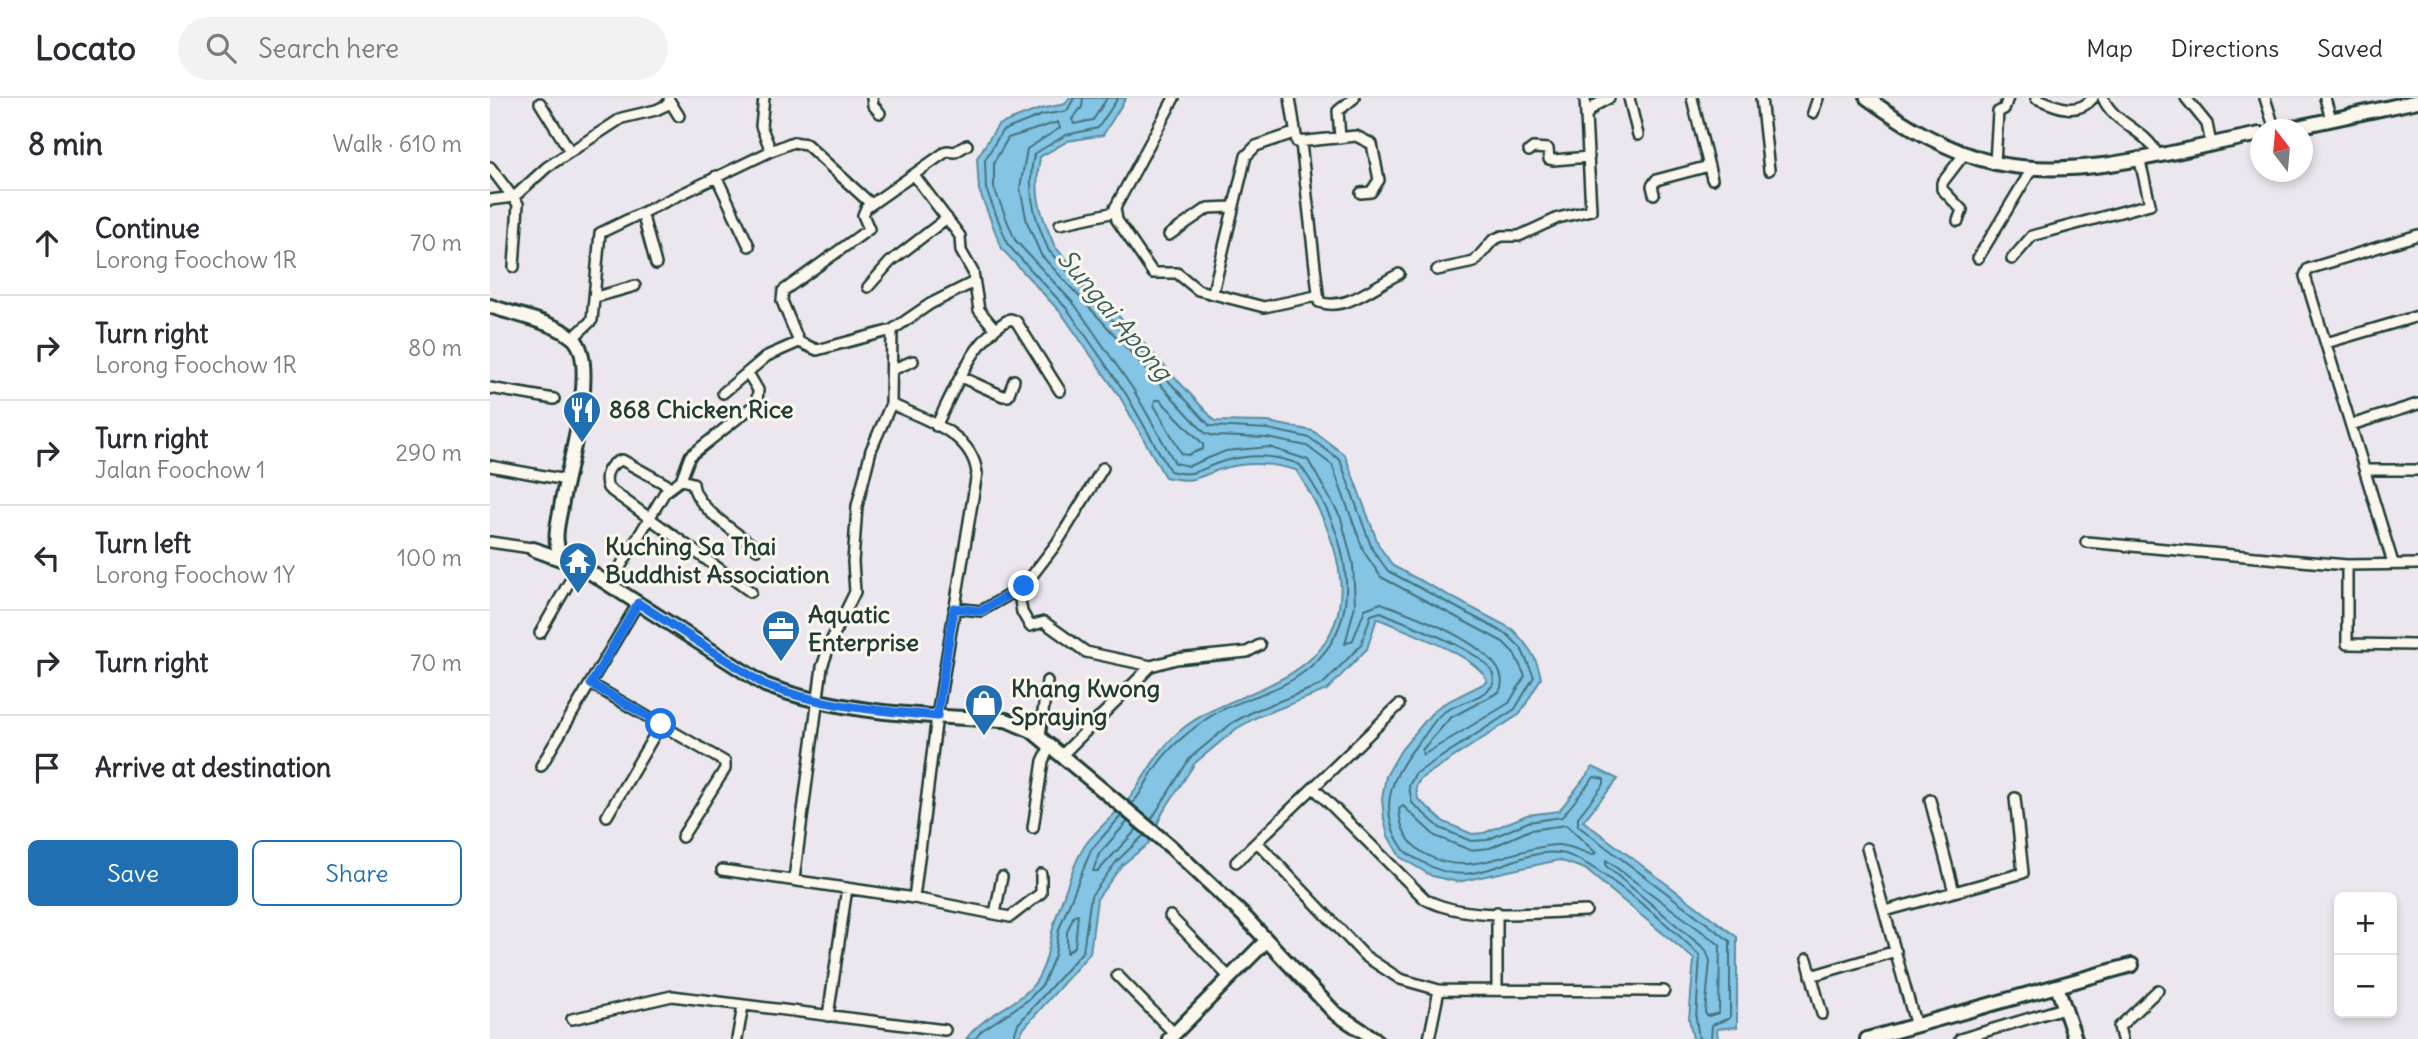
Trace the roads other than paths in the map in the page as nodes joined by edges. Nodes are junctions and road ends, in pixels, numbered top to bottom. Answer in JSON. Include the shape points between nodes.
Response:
{"nodes":[{"id":1,"x":764,"y":98,"type":"edge"},
{"id":2,"x":872,"y":98,"type":"edge"},
{"id":3,"x":1174,"y":98,"type":"edge"},
{"id":4,"x":1290,"y":98,"type":"edge"},
{"id":5,"x":1354,"y":98,"type":"edge"},
{"id":6,"x":1585,"y":98,"type":"edge"},
{"id":7,"x":1609,"y":98,"type":"edge"},
{"id":8,"x":1629,"y":98,"type":"edge"},
{"id":9,"x":1692,"y":98,"type":"edge"},
{"id":10,"x":1761,"y":98,"type":"edge"},
{"id":11,"x":1818,"y":98,"type":"edge"},
{"id":12,"x":1867,"y":98,"type":"edge"},
{"id":13,"x":2008,"y":98,"type":"edge"},
{"id":14,"x":2036,"y":98,"type":"edge"},
{"id":15,"x":2093,"y":98,"type":"edge"},
{"id":16,"x":2103,"y":98,"type":"edge"},
{"id":17,"x":2186,"y":98,"type":"edge"},
{"id":18,"x":2265,"y":98,"type":"edge"},
{"id":19,"x":2325,"y":98,"type":"edge"},
{"id":20,"x":669,"y":100,"type":"edge"},
{"id":21,"x":540,"y":103,"type":"dead end"},
{"id":22,"x":2416,"y":105,"type":"edge"},
{"id":23,"x":880,"y":113,"type":"dead end"},
{"id":24,"x":1813,"y":113,"type":"dead end"},
{"id":25,"x":1587,"y":114,"type":"junction"},
{"id":26,"x":679,"y":116,"type":"dead end"},
{"id":27,"x":2272,"y":119,"type":"edge"},
{"id":28,"x":2331,"y":119,"type":"junction"},
{"id":29,"x":2313,"y":123,"type":"edge"},
{"id":30,"x":1294,"y":133,"type":"junction"},
{"id":31,"x":1639,"y":135,"type":"dead end"},
{"id":32,"x":2250,"y":136,"type":"edge"},
{"id":33,"x":1340,"y":138,"type":"junction"},
{"id":34,"x":1301,"y":143,"type":"junction"},
{"id":35,"x":2211,"y":144,"type":"junction"},
{"id":36,"x":967,"y":145,"type":"dead end"},
{"id":37,"x":570,"y":151,"type":"junction"},
{"id":38,"x":771,"y":151,"type":"junction"},
{"id":39,"x":1529,"y":151,"type":"dead end"},
{"id":40,"x":1965,"y":153,"type":"junction"},
{"id":41,"x":2157,"y":154,"type":"junction"},
{"id":42,"x":1589,"y":157,"type":"junction"},
{"id":43,"x":2139,"y":157,"type":"junction"},
{"id":44,"x":1995,"y":163,"type":"junction"},
{"id":45,"x":1709,"y":166,"type":"junction"},
{"id":46,"x":490,"y":167,"type":"edge"},
{"id":47,"x":2033,"y":167,"type":"junction"},
{"id":48,"x":1769,"y":170,"type":"dead end"},
{"id":49,"x":914,"y":175,"type":"junction"},
{"id":50,"x":716,"y":176,"type":"junction"},
{"id":51,"x":1712,"y":179,"type":"dead end"},
{"id":52,"x":1361,"y":192,"type":"dead end"},
{"id":53,"x":1654,"y":194,"type":"dead end"},
{"id":54,"x":514,"y":197,"type":"junction"},
{"id":55,"x":490,"y":200,"type":"edge"},
{"id":56,"x":871,"y":204,"type":"junction"},
{"id":57,"x":1232,"y":207,"type":"junction"},
{"id":58,"x":1115,"y":212,"type":"junction"},
{"id":59,"x":642,"y":213,"type":"junction"},
{"id":60,"x":947,"y":218,"type":"junction"},
{"id":61,"x":1958,"y":221,"type":"dead end"},
{"id":62,"x":1060,"y":224,"type":"dead end"},
{"id":63,"x":1169,"y":235,"type":"dead end"},
{"id":64,"x":2418,"y":235,"type":"edge"},
{"id":65,"x":749,"y":246,"type":"dead end"},
{"id":66,"x":1978,"y":258,"type":"dead end"},
{"id":67,"x":2012,"y":260,"type":"dead end"},
{"id":68,"x":656,"y":264,"type":"dead end"},
{"id":69,"x":514,"y":267,"type":"dead end"},
{"id":70,"x":1437,"y":270,"type":"dead end"},
{"id":71,"x":1399,"y":274,"type":"dead end"},
{"id":72,"x":972,"y":283,"type":"junction"},
{"id":73,"x":635,"y":286,"type":"dead end"},
{"id":74,"x":868,"y":287,"type":"dead end"},
{"id":75,"x":1213,"y":292,"type":"junction"},
{"id":76,"x":1316,"y":296,"type":"junction"},
{"id":77,"x":596,"y":297,"type":"junction"},
{"id":78,"x":490,"y":306,"type":"edge"},
{"id":79,"x":2418,"y":316,"type":"edge"},
{"id":80,"x":995,"y":329,"type":"junction"},
{"id":81,"x":892,"y":330,"type":"junction"},
{"id":82,"x":573,"y":338,"type":"junction"},
{"id":83,"x":799,"y":342,"type":"junction"},
{"id":84,"x":2326,"y":343,"type":"junction"},
{"id":85,"x":913,"y":362,"type":"dead end"},
{"id":86,"x":894,"y":369,"type":"junction"},
{"id":87,"x":748,"y":373,"type":"junction"},
{"id":88,"x":961,"y":377,"type":"junction"},
{"id":89,"x":1014,"y":380,"type":"dead end"},
{"id":90,"x":490,"y":388,"type":"edge"},
{"id":91,"x":1060,"y":391,"type":"dead end"},
{"id":92,"x":723,"y":393,"type":"dead end"},
{"id":93,"x":554,"y":398,"type":"dead end"},
{"id":94,"x":891,"y":404,"type":"junction"},
{"id":95,"x":2418,"y":404,"type":"edge"},
{"id":96,"x":2351,"y":425,"type":"junction"},
{"id":97,"x":936,"y":426,"type":"junction"},
{"id":98,"x":490,"y":466,"type":"edge"},
{"id":99,"x":1103,"y":468,"type":"dead end"},
{"id":100,"x":2365,"y":470,"type":"junction"},
{"id":101,"x":2418,"y":470,"type":"edge"},
{"id":102,"x":566,"y":480,"type":"junction"},
{"id":103,"x":681,"y":480,"type":"junction"},
{"id":104,"x":669,"y":486,"type":"junction"},
{"id":105,"x":651,"y":516,"type":"junction"},
{"id":106,"x":490,"y":542,"type":"edge"},
{"id":107,"x":2085,"y":542,"type":"dead end"},
{"id":108,"x":557,"y":548,"type":"junction"},
{"id":109,"x":757,"y":548,"type":"dead end"},
{"id":110,"x":533,"y":549,"type":"junction"},
{"id":111,"x":576,"y":563,"type":"junction"},
{"id":112,"x":2393,"y":563,"type":"junction"},
{"id":113,"x":2418,"y":564,"type":"edge"},
{"id":114,"x":2347,"y":565,"type":"junction"},
{"id":115,"x":610,"y":584,"type":"junction"},
{"id":116,"x":1018,"y":588,"type":"junction"},
{"id":117,"x":751,"y":592,"type":"dead end"},
{"id":118,"x":638,"y":603,"type":"junction"},
{"id":119,"x":954,"y":608,"type":"junction"},
{"id":120,"x":540,"y":633,"type":"dead end"},
{"id":121,"x":1260,"y":645,"type":"dead end"},
{"id":122,"x":2418,"y":645,"type":"edge"},
{"id":123,"x":1151,"y":666,"type":"junction"},
{"id":124,"x":1047,"y":681,"type":"dead end"},
{"id":125,"x":591,"y":684,"type":"junction"},
{"id":126,"x":819,"y":703,"type":"junction"},
{"id":127,"x":1399,"y":705,"type":"dead end"},
{"id":128,"x":937,"y":716,"type":"junction"},
{"id":129,"x":661,"y":724,"type":"junction"},
{"id":130,"x":1040,"y":736,"type":"junction"},
{"id":131,"x":1050,"y":746,"type":"junction"},
{"id":132,"x":1062,"y":755,"type":"junction"},
{"id":133,"x":541,"y":766,"type":"dead end"},
{"id":134,"x":1314,"y":788,"type":"junction"},
{"id":135,"x":2015,"y":798,"type":"dead end"},
{"id":136,"x":1930,"y":800,"type":"dead end"},
{"id":137,"x":607,"y":816,"type":"dead end"},
{"id":138,"x":1033,"y":828,"type":"dead end"},
{"id":139,"x":682,"y":837,"type":"dead end"},
{"id":140,"x":1257,"y":842,"type":"junction"},
{"id":141,"x":1867,"y":848,"type":"dead end"},
{"id":142,"x":1236,"y":862,"type":"dead end"},
{"id":143,"x":722,"y":870,"type":"dead end"},
{"id":144,"x":1041,"y":874,"type":"dead end"},
{"id":145,"x":1002,"y":877,"type":"dead end"},
{"id":146,"x":794,"y":879,"type":"junction"},
{"id":147,"x":847,"y":888,"type":"junction"},
{"id":148,"x":1954,"y":892,"type":"junction"},
{"id":149,"x":914,"y":898,"type":"junction"},
{"id":150,"x":1586,"y":911,"type":"dead end"},
{"id":151,"x":1885,"y":911,"type":"junction"},
{"id":152,"x":1497,"y":912,"type":"junction"},
{"id":153,"x":995,"y":914,"type":"junction"},
{"id":154,"x":1170,"y":916,"type":"dead end"},
{"id":155,"x":1245,"y":917,"type":"junction"},
{"id":156,"x":1266,"y":941,"type":"junction"},
{"id":157,"x":1896,"y":951,"type":"junction"},
{"id":158,"x":1807,"y":959,"type":"dead end"},
{"id":159,"x":1246,"y":962,"type":"junction"},
{"id":160,"x":1288,"y":963,"type":"junction"},
{"id":161,"x":2132,"y":965,"type":"dead end"},
{"id":162,"x":1117,"y":975,"type":"dead end"},
{"id":163,"x":1811,"y":976,"type":"junction"},
{"id":164,"x":1230,"y":978,"type":"junction"},
{"id":165,"x":2057,"y":986,"type":"junction"},
{"id":166,"x":1439,"y":990,"type":"junction"},
{"id":167,"x":1497,"y":990,"type":"junction"},
{"id":168,"x":2158,"y":990,"type":"dead end"},
{"id":169,"x":1664,"y":991,"type":"dead end"},
{"id":170,"x":743,"y":1006,"type":"junction"},
{"id":171,"x":2064,"y":1008,"type":"junction"},
{"id":172,"x":1822,"y":1014,"type":"dead end"},
{"id":173,"x":828,"y":1016,"type":"junction"},
{"id":174,"x":572,"y":1019,"type":"dead end"},
{"id":175,"x":1915,"y":1023,"type":"junction"},
{"id":176,"x":945,"y":1030,"type":"dead end"},
{"id":177,"x":1172,"y":1036,"type":"edge"},
{"id":178,"x":737,"y":1039,"type":"edge"},
{"id":179,"x":1375,"y":1039,"type":"edge"},
{"id":180,"x":1429,"y":1039,"type":"edge"},
{"id":181,"x":1867,"y":1039,"type":"edge"},
{"id":182,"x":1960,"y":1039,"type":"edge"},
{"id":183,"x":2075,"y":1039,"type":"edge"},
{"id":184,"x":2122,"y":1039,"type":"edge"}],
"edges":[{"from":1,"to":38,"type":"street","via":[[761,126]]},
{"from":2,"to":23,"type":"street"},
{"from":3,"to":58,"type":"street"},
{"from":4,"to":30,"type":"street"},
{"from":5,"to":33,"type":"street","via":[[1338,111]]},
{"from":6,"to":25,"type":"street"},
{"from":7,"to":25,"type":"street"},
{"from":8,"to":31,"type":"street"},
{"from":9,"to":45,"type":"street"},
{"from":10,"to":48,"type":"street"},
{"from":11,"to":24,"type":"street"},
{"from":12,"to":40,"type":"street","via":[[1910,128]]},
{"from":13,"to":44,"type":"street","via":[[1998,112]]},
{"from":14,"to":15,"type":"street","via":[[2070,110]]},
{"from":16,"to":41,"type":"street","via":[[2113,115],[2147,139]]},
{"from":17,"to":35,"type":"street","via":[[2207,124]]},
{"from":18,"to":27,"type":"street"},
{"from":19,"to":28,"type":"street"},
{"from":20,"to":26,"type":"street"},
{"from":20,"to":37,"type":"street","via":[[656,110],[622,118]]},
{"from":21,"to":37,"type":"street"},
{"from":22,"to":28,"type":"street"},
{"from":25,"to":42,"type":"street"},
{"from":28,"to":29,"type":"street"},
{"from":30,"to":34,"type":"street"},
{"from":30,"to":57,"type":"street","via":[[1250,150]]},
{"from":32,"to":35,"type":"street"},
{"from":33,"to":34,"type":"street"},
{"from":33,"to":52,"type":"street","via":[[1365,138],[1372,144],[1379,180],[1377,187]]},
{"from":34,"to":76,"type":"street"},
{"from":35,"to":41,"type":"street"},
{"from":36,"to":49,"type":"street","via":[[947,151]]},
{"from":37,"to":54,"type":"street"},
{"from":38,"to":50,"type":"street"},
{"from":38,"to":56,"type":"street","via":[[793,142],[806,144]]},
{"from":39,"to":42,"type":"street","via":[[1548,149],[1553,160]]},
{"from":40,"to":44,"type":"street"},
{"from":40,"to":61,"type":"street","via":[[1942,183],[1942,189],[1962,210]]},
{"from":41,"to":43,"type":"street"},
{"from":42,"to":70,"type":"street","via":[[1591,210],[1544,223],[1519,236],[1502,236],[1474,262]]},
{"from":43,"to":47,"type":"street"},
{"from":43,"to":67,"type":"street","via":[[2150,204],[2032,236]]},
{"from":44,"to":47,"type":"street"},
{"from":45,"to":51,"type":"street"},
{"from":45,"to":53,"type":"street","via":[[1656,180]]},
{"from":46,"to":54,"type":"street"},
{"from":47,"to":66,"type":"street"},
{"from":49,"to":56,"type":"street"},
{"from":49,"to":60,"type":"street"},
{"from":50,"to":59,"type":"street"},
{"from":50,"to":65,"type":"street"},
{"from":54,"to":55,"type":"street"},
{"from":54,"to":69,"type":"street","via":[[520,213]]},
{"from":56,"to":83,"type":"street","via":[[863,212],[869,229],[780,295]]},
{"from":57,"to":63,"type":"street","via":[[1208,208]]},
{"from":57,"to":75,"type":"street"},
{"from":58,"to":62,"type":"street"},
{"from":58,"to":75,"type":"street","via":[[1153,274],[1177,273],[1198,290]]},
{"from":59,"to":68,"type":"street"},
{"from":59,"to":77,"type":"street","via":[[598,235]]},
{"from":60,"to":72,"type":"street","via":[[960,236],[961,251],[973,272]]},
{"from":60,"to":74,"type":"street","via":[[890,261]]},
{"from":64,"to":84,"type":"street","via":[[2308,269],[2305,276]]},
{"from":71,"to":76,"type":"street","via":[[1348,302],[1326,305]]},
{"from":72,"to":80,"type":"street","via":[[979,310]]},
{"from":72,"to":81,"type":"street"},
{"from":73,"to":77,"type":"street"},
{"from":75,"to":76,"type":"street","via":[[1264,307]]},
{"from":77,"to":82,"type":"street","via":[[592,320]]},
{"from":78,"to":82,"type":"street"},
{"from":79,"to":84,"type":"street"},
{"from":80,"to":88,"type":"street"},
{"from":80,"to":91,"type":"street","via":[[1010,319],[1016,321]]},
{"from":81,"to":83,"type":"street","via":[[817,350]]},
{"from":81,"to":86,"type":"street"},
{"from":82,"to":102,"type":"street","via":[[582,353],[584,370]]},
{"from":83,"to":87,"type":"street","via":[[767,356]]},
{"from":84,"to":96,"type":"street"},
{"from":85,"to":86,"type":"street"},
{"from":86,"to":94,"type":"street"},
{"from":87,"to":92,"type":"street"},
{"from":87,"to":103,"type":"street","via":[[758,390],[757,402],[690,456]]},
{"from":88,"to":89,"type":"street","via":[[1003,396],[1008,396]]},
{"from":88,"to":97,"type":"street"},
{"from":90,"to":93,"type":"street"},
{"from":94,"to":97,"type":"street"},
{"from":94,"to":126,"type":"street","via":[[867,463],[856,516],[855,592],[822,667]]},
{"from":95,"to":96,"type":"street"},
{"from":96,"to":100,"type":"street"},
{"from":97,"to":119,"type":"street","via":[[965,443],[977,473]]},
{"from":98,"to":102,"type":"street"},
{"from":99,"to":116,"type":"street","via":[[1042,565]]},
{"from":100,"to":101,"type":"street"},
{"from":100,"to":112,"type":"street"},
{"from":102,"to":108,"type":"street"},
{"from":103,"to":104,"type":"street"},
{"from":103,"to":109,"type":"street","via":[[693,483],[701,504]]},
{"from":104,"to":105,"type":"street"},
{"from":104,"to":105,"type":"street","via":[[630,462],[622,460],[608,469],[608,488]]},
{"from":105,"to":115,"type":"street"},
{"from":105,"to":117,"type":"street"},
{"from":106,"to":110,"type":"street"},
{"from":107,"to":114,"type":"street"},
{"from":108,"to":110,"type":"street"},
{"from":108,"to":111,"type":"street"},
{"from":110,"to":111,"type":"street"},
{"from":111,"to":115,"type":"street"},
{"from":111,"to":120,"type":"street"},
{"from":112,"to":113,"type":"street"},
{"from":112,"to":114,"type":"street"},
{"from":114,"to":122,"type":"street","via":[[2347,644]]},
{"from":115,"to":118,"type":"street"},
{"from":116,"to":119,"type":"street","via":[[981,611]]},
{"from":116,"to":123,"type":"street","via":[[1030,626],[1044,622],[1086,652]]},
{"from":118,"to":125,"type":"street"},
{"from":118,"to":126,"type":"street","via":[[765,685]]},
{"from":119,"to":128,"type":"street"},
{"from":121,"to":123,"type":"street","via":[[1247,652]]},
{"from":123,"to":132,"type":"street"},
{"from":124,"to":130,"type":"street"},
{"from":125,"to":129,"type":"street"},
{"from":125,"to":133,"type":"street"},
{"from":126,"to":128,"type":"street"},
{"from":126,"to":146,"type":"street"},
{"from":127,"to":134,"type":"street"},
{"from":128,"to":130,"type":"street","via":[[1006,720]]},
{"from":128,"to":149,"type":"street"},
{"from":129,"to":137,"type":"street"},
{"from":129,"to":139,"type":"street","via":[[726,762]]},
{"from":130,"to":131,"type":"street"},
{"from":131,"to":132,"type":"street"},
{"from":131,"to":138,"type":"street","via":[[1043,761]]},
{"from":132,"to":155,"type":"street"},
{"from":134,"to":140,"type":"street"},
{"from":134,"to":152,"type":"street","via":[[1425,900],[1450,909]]},
{"from":135,"to":148,"type":"street","via":[[2023,873]]},
{"from":136,"to":148,"type":"street"},
{"from":140,"to":142,"type":"street"},
{"from":140,"to":166,"type":"street","via":[[1365,956],[1400,979]]},
{"from":141,"to":151,"type":"street"},
{"from":143,"to":146,"type":"street"},
{"from":144,"to":153,"type":"street","via":[[1041,893],[1035,899],[1010,917]]},
{"from":145,"to":153,"type":"street"},
{"from":146,"to":147,"type":"street"},
{"from":147,"to":149,"type":"street"},
{"from":147,"to":173,"type":"street"},
{"from":148,"to":151,"type":"street"},
{"from":149,"to":153,"type":"street"},
{"from":150,"to":152,"type":"street"},
{"from":151,"to":157,"type":"street"},
{"from":152,"to":167,"type":"street"},
{"from":154,"to":164,"type":"street"},
{"from":155,"to":156,"type":"street"},
{"from":155,"to":159,"type":"street","via":[[1255,939]]},
{"from":155,"to":160,"type":"street","via":[[1251,915],[1259,922],[1288,954]]},
{"from":156,"to":159,"type":"street"},
{"from":156,"to":160,"type":"street"},
{"from":157,"to":163,"type":"street"},
{"from":157,"to":175,"type":"street"},
{"from":158,"to":163,"type":"street"},
{"from":159,"to":160,"type":"street","via":[[1266,956]]},
{"from":159,"to":164,"type":"street"},
{"from":160,"to":179,"type":"street","via":[[1335,1013]]},
{"from":161,"to":165,"type":"street"},
{"from":162,"to":177,"type":"street"},
{"from":163,"to":172,"type":"street"},
{"from":164,"to":177,"type":"street"},
{"from":165,"to":171,"type":"street"},
{"from":165,"to":175,"type":"street"},
{"from":166,"to":167,"type":"street"},
{"from":166,"to":180,"type":"street"},
{"from":167,"to":169,"type":"street"},
{"from":168,"to":184,"type":"street","via":[[2119,1027]]},
{"from":170,"to":173,"type":"street"},
{"from":170,"to":174,"type":"street","via":[[662,996]]},
{"from":170,"to":178,"type":"street"},
{"from":171,"to":182,"type":"street"},
{"from":171,"to":183,"type":"street"},
{"from":173,"to":176,"type":"street"},
{"from":175,"to":181,"type":"street"}]}
